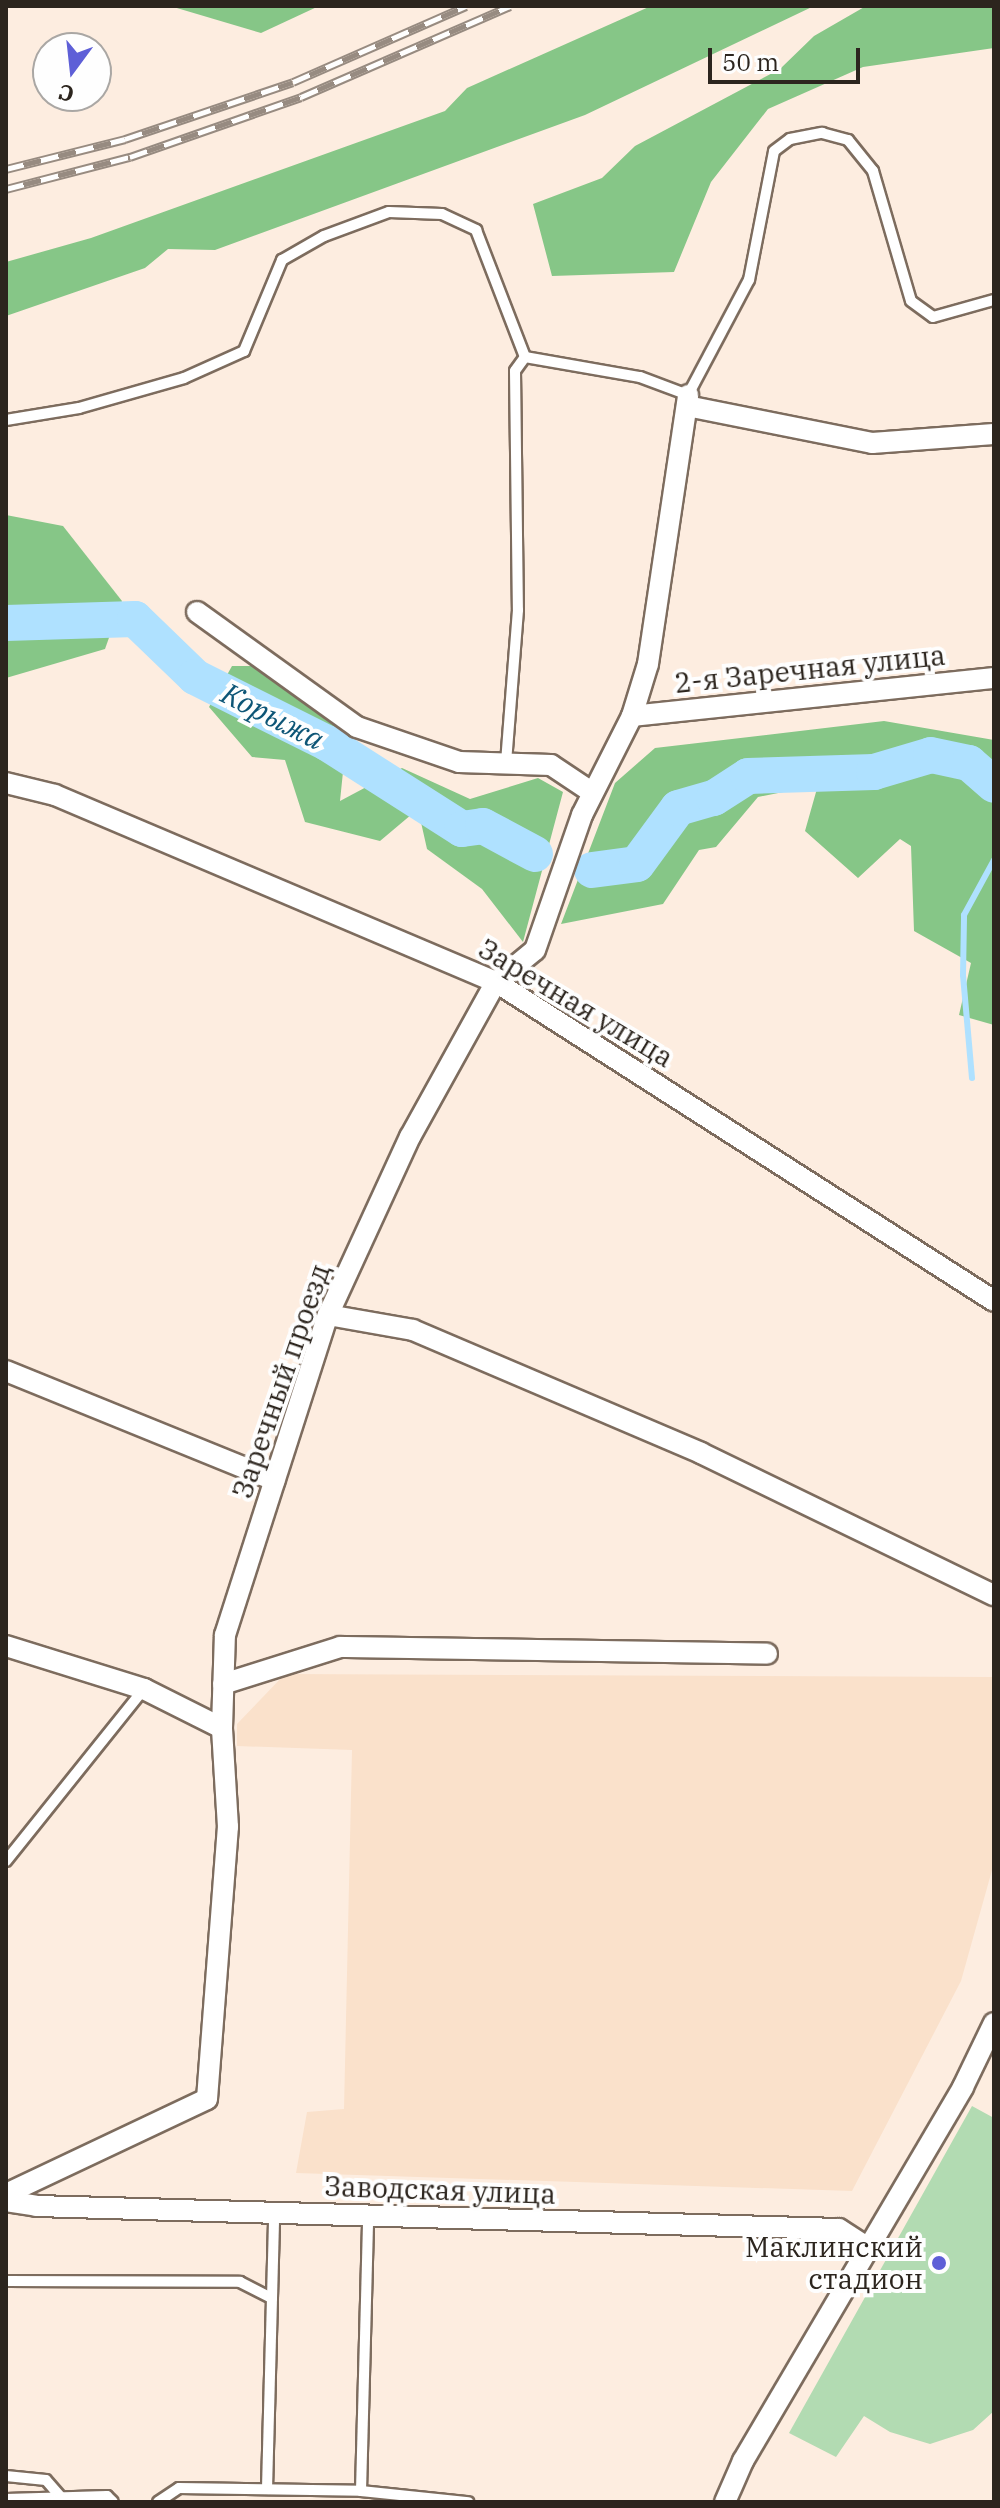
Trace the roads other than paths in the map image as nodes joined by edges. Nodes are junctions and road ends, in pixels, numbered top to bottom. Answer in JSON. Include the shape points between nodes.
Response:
{"nodes":[{"id":1,"x":994,"y":300,"type":"edge"},
{"id":2,"x":525,"y":357,"type":"junction"},
{"id":3,"x":687,"y":400,"type":"junction"},
{"id":4,"x":6,"y":420,"type":"edge"},
{"id":5,"x":994,"y":434,"type":"edge"},
{"id":6,"x":197,"y":612,"type":"dead end"},
{"id":7,"x":994,"y":678,"type":"edge"},
{"id":8,"x":632,"y":716,"type":"junction"},
{"id":9,"x":506,"y":764,"type":"junction"},
{"id":10,"x":6,"y":783,"type":"edge"},
{"id":11,"x":593,"y":793,"type":"junction"},
{"id":12,"x":496,"y":982,"type":"junction"},
{"id":13,"x":994,"y":1301,"type":"edge"},
{"id":14,"x":328,"y":1315,"type":"junction"},
{"id":15,"x":6,"y":1371,"type":"edge"},
{"id":16,"x":275,"y":1480,"type":"junction"},
{"id":17,"x":994,"y":1595,"type":"edge"},
{"id":18,"x":6,"y":1646,"type":"edge"},
{"id":19,"x":767,"y":1654,"type":"dead end"},
{"id":20,"x":223,"y":1684,"type":"junction"},
{"id":21,"x":144,"y":1689,"type":"junction"},
{"id":22,"x":222,"y":1728,"type":"junction"},
{"id":23,"x":6,"y":1861,"type":"edge"},
{"id":24,"x":994,"y":2023,"type":"edge"},
{"id":25,"x":6,"y":2194,"type":"edge"},
{"id":26,"x":6,"y":2201,"type":"edge"},
{"id":27,"x":274,"y":2213,"type":"junction"},
{"id":28,"x":368,"y":2216,"type":"junction"},
{"id":29,"x":867,"y":2247,"type":"junction"},
{"id":30,"x":6,"y":2281,"type":"edge"},
{"id":31,"x":272,"y":2298,"type":"junction"},
{"id":32,"x":6,"y":2476,"type":"edge"},
{"id":33,"x":267,"y":2489,"type":"junction"},
{"id":34,"x":361,"y":2491,"type":"junction"},
{"id":35,"x":61,"y":2497,"type":"junction"},
{"id":36,"x":6,"y":2499,"type":"edge"},
{"id":37,"x":113,"y":2502,"type":"edge"},
{"id":38,"x":158,"y":2502,"type":"edge"},
{"id":39,"x":468,"y":2502,"type":"edge"},
{"id":40,"x":725,"y":2502,"type":"edge"}],
"edges":[{"from":1,"to":3,"type":"lane","via":[[933,317],[911,301],[873,171],[848,140],[822,133],[790,139],[774,151],[767,174],[749,280]]},
{"from":2,"to":3,"type":"lane","via":[[640,377]]},
{"from":2,"to":4,"type":"lane","via":[[476,230],[442,214],[389,212],[324,236],[282,260],[244,351],[184,378],[79,408]]},
{"from":2,"to":9,"type":"lane","via":[[515,371],[518,610]]},
{"from":3,"to":5,"type":"street","via":[[872,443]]},
{"from":3,"to":8,"type":"street","via":[[648,664]]},
{"from":6,"to":9,"type":"street","via":[[357,727],[459,762]]},
{"from":7,"to":8,"type":"street","name":"2-я Заречная улица"},
{"from":8,"to":11,"type":"street"},
{"from":9,"to":11,"type":"street","via":[[551,765]]},
{"from":10,"to":12,"type":"street","name":"Заречная улица","via":[[55,795]]},
{"from":11,"to":12,"type":"street","via":[[535,950]]},
{"from":12,"to":13,"type":"street","name":"Заречная улица"},
{"from":12,"to":14,"type":"street","name":"Заречный проезд","via":[[410,1137]]},
{"from":14,"to":16,"type":"street","name":"Заречный проезд"},
{"from":14,"to":17,"type":"street","via":[[413,1330],[701,1453]]},
{"from":15,"to":16,"type":"street"},
{"from":16,"to":20,"type":"street","name":"Заречный проезд","via":[[225,1635]]},
{"from":18,"to":21,"type":"street"},
{"from":19,"to":20,"type":"street","via":[[340,1647]]},
{"from":20,"to":22,"type":"street","name":"Заречный проезд"},
{"from":21,"to":22,"type":"street"},
{"from":21,"to":23,"type":"lane"},
{"from":22,"to":25,"type":"street","name":"Заречный проезд","via":[[228,1827],[207,2099]]},
{"from":24,"to":29,"type":"street","via":[[963,2087]]},
{"from":26,"to":27,"type":"street","name":"Заводская улица"},
{"from":27,"to":28,"type":"street","name":"Заводская улица"},
{"from":27,"to":31,"type":"lane"},
{"from":28,"to":29,"type":"street","name":"Заводская улица","via":[[839,2229]]},
{"from":28,"to":34,"type":"lane"},
{"from":29,"to":40,"type":"street","via":[[743,2461]]},
{"from":30,"to":31,"type":"lane","via":[[240,2282]]},
{"from":31,"to":33,"type":"lane"},
{"from":32,"to":35,"type":"lane","via":[[46,2480]]},
{"from":33,"to":34,"type":"lane"},
{"from":33,"to":38,"type":"lane","via":[[179,2488]]},
{"from":34,"to":39,"type":"lane"},
{"from":35,"to":36,"type":"lane"},
{"from":35,"to":37,"type":"lane","via":[[107,2496]]}]}
